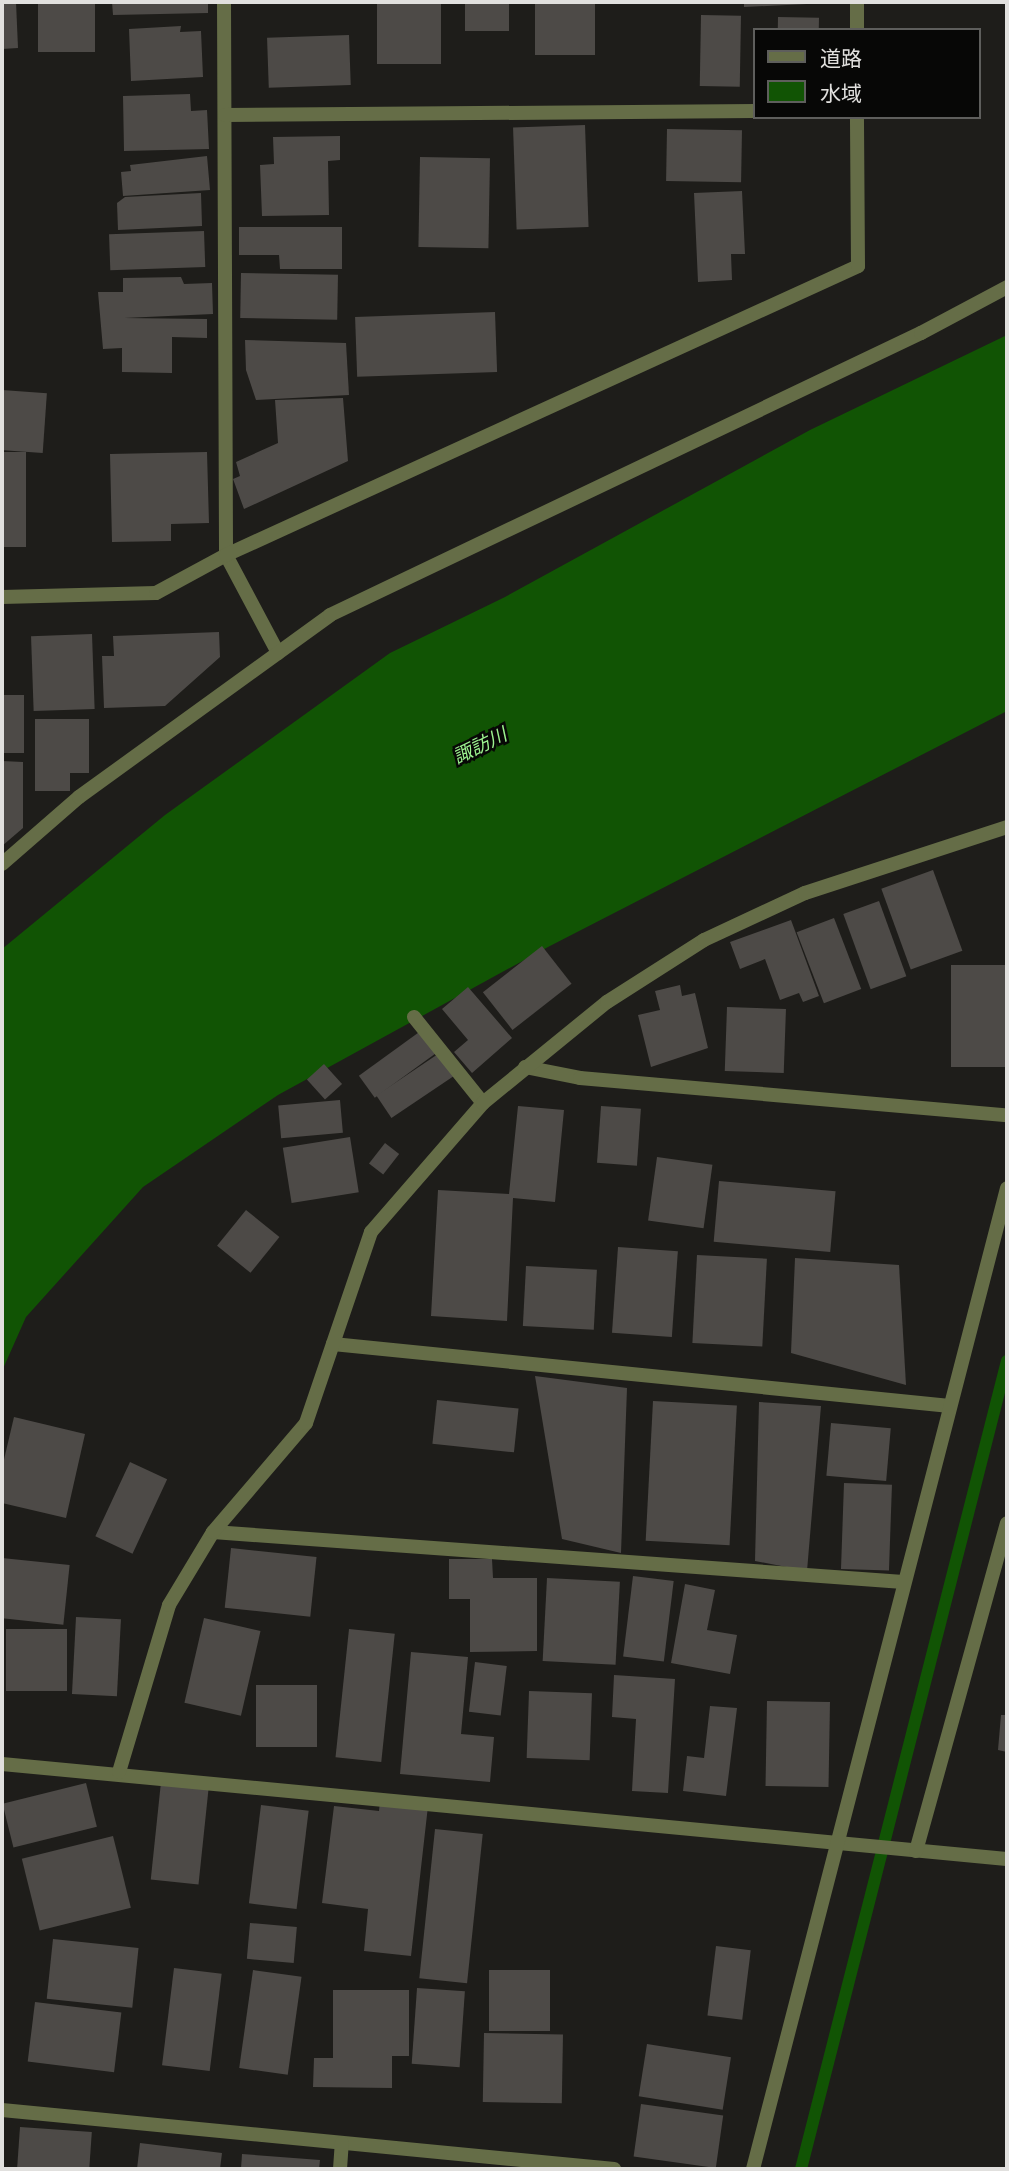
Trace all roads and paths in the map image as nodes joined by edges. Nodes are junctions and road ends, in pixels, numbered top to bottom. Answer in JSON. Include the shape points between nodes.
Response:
{"nodes":[{"id":1,"x":224,"y":2,"type":"edge"},
{"id":2,"x":857,"y":2,"type":"edge"},
{"id":3,"x":857,"y":28,"type":"edge"},
{"id":4,"x":754,"y":111,"type":"edge"},
{"id":5,"x":225,"y":115,"type":"junction"},
{"id":6,"x":857,"y":119,"type":"edge"},
{"id":7,"x":1007,"y":287,"type":"edge"},
{"id":8,"x":226,"y":555,"type":"junction"},
{"id":9,"x":2,"y":597,"type":"edge"},
{"id":10,"x":278,"y":653,"type":"junction"},
{"id":11,"x":1007,"y":827,"type":"edge"},
{"id":12,"x":2,"y":864,"type":"edge"},
{"id":13,"x":414,"y":1017,"type":"dead end"},
{"id":14,"x":525,"y":1067,"type":"junction"},
{"id":15,"x":483,"y":1103,"type":"junction"},
{"id":16,"x":1007,"y":1115,"type":"edge"},
{"id":17,"x":1007,"y":1188,"type":"edge"},
{"id":18,"x":333,"y":1345,"type":"junction"},
{"id":19,"x":950,"y":1406,"type":"junction"},
{"id":20,"x":1007,"y":1523,"type":"edge"},
{"id":21,"x":213,"y":1532,"type":"junction"},
{"id":22,"x":903,"y":1582,"type":"junction"},
{"id":23,"x":2,"y":1764,"type":"edge"},
{"id":24,"x":119,"y":1772,"type":"junction"},
{"id":25,"x":835,"y":1840,"type":"junction"},
{"id":26,"x":916,"y":1851,"type":"junction"},
{"id":27,"x":1007,"y":1859,"type":"edge"},
{"id":28,"x":2,"y":2110,"type":"edge"},
{"id":29,"x":342,"y":2143,"type":"junction"},
{"id":30,"x":340,"y":2169,"type":"edge"},
{"id":31,"x":614,"y":2169,"type":"edge"},
{"id":32,"x":752,"y":2169,"type":"edge"}],
"edges":[{"from":1,"to":5,"type":"street"},
{"from":2,"to":3,"type":"street"},
{"from":4,"to":5,"type":"street"},
{"from":5,"to":8,"type":"street"},
{"from":6,"to":8,"type":"street","via":[[858,266]]},
{"from":7,"to":10,"type":"street","via":[[921,333],[330,615]]},
{"from":8,"to":9,"type":"street","via":[[156,593]]},
{"from":8,"to":10,"type":"street"},
{"from":10,"to":12,"type":"street","via":[[79,797]]},
{"from":11,"to":14,"type":"street","via":[[806,893],[704,940],[607,1002]]},
{"from":13,"to":15,"type":"street"},
{"from":14,"to":15,"type":"street"},
{"from":14,"to":16,"type":"street","via":[[580,1078]]},
{"from":15,"to":18,"type":"street","via":[[371,1231]]},
{"from":17,"to":19,"type":"street"},
{"from":18,"to":19,"type":"street"},
{"from":18,"to":21,"type":"street","via":[[306,1423]]},
{"from":19,"to":22,"type":"street"},
{"from":20,"to":26,"type":"street"},
{"from":21,"to":22,"type":"street"},
{"from":21,"to":24,"type":"street","via":[[169,1605]]},
{"from":22,"to":25,"type":"street"},
{"from":23,"to":24,"type":"street"},
{"from":24,"to":25,"type":"street"},
{"from":25,"to":26,"type":"street"},
{"from":25,"to":32,"type":"street"},
{"from":26,"to":27,"type":"street"},
{"from":28,"to":29,"type":"street"},
{"from":29,"to":30,"type":"street"},
{"from":29,"to":31,"type":"street"}]}
